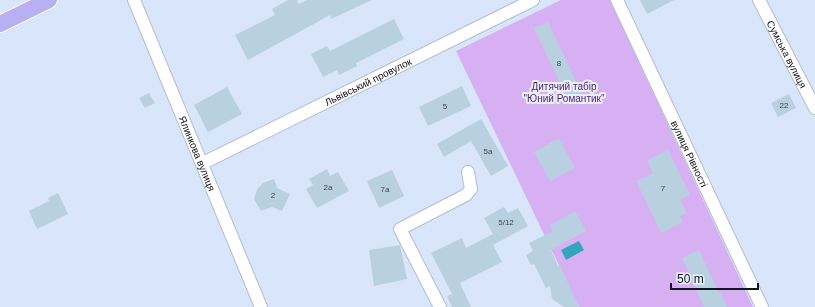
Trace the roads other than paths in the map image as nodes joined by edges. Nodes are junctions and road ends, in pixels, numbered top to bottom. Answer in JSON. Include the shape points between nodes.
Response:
{"nodes":[{"id":1,"x":49,"y":0,"type":"edge"},
{"id":2,"x":134,"y":0,"type":"edge"},
{"id":3,"x":533,"y":0,"type":"edge"},
{"id":4,"x":617,"y":0,"type":"edge"},
{"id":5,"x":759,"y":0,"type":"edge"},
{"id":6,"x":0,"y":24,"type":"edge"},
{"id":7,"x":815,"y":108,"type":"edge"},
{"id":8,"x":203,"y":163,"type":"junction"},
{"id":9,"x":468,"y":172,"type":"dead end"},
{"id":10,"x":261,"y":307,"type":"edge"},
{"id":11,"x":440,"y":307,"type":"edge"},
{"id":12,"x":762,"y":307,"type":"edge"}],
"edges":[{"from":1,"to":6,"type":"main road"},
{"from":2,"to":8,"type":"street","name":"Ялинкова вулиця"},
{"from":3,"to":8,"type":"street","name":"Львівський провулок"},
{"from":4,"to":12,"type":"street","name":"вулиця Рівності"},
{"from":5,"to":7,"type":"street","name":"Сумська вулиця"},
{"from":8,"to":10,"type":"street","name":"Ялинкова вулиця"},
{"from":9,"to":11,"type":"street","via":[[471,189],[466,195],[400,229]]}]}
